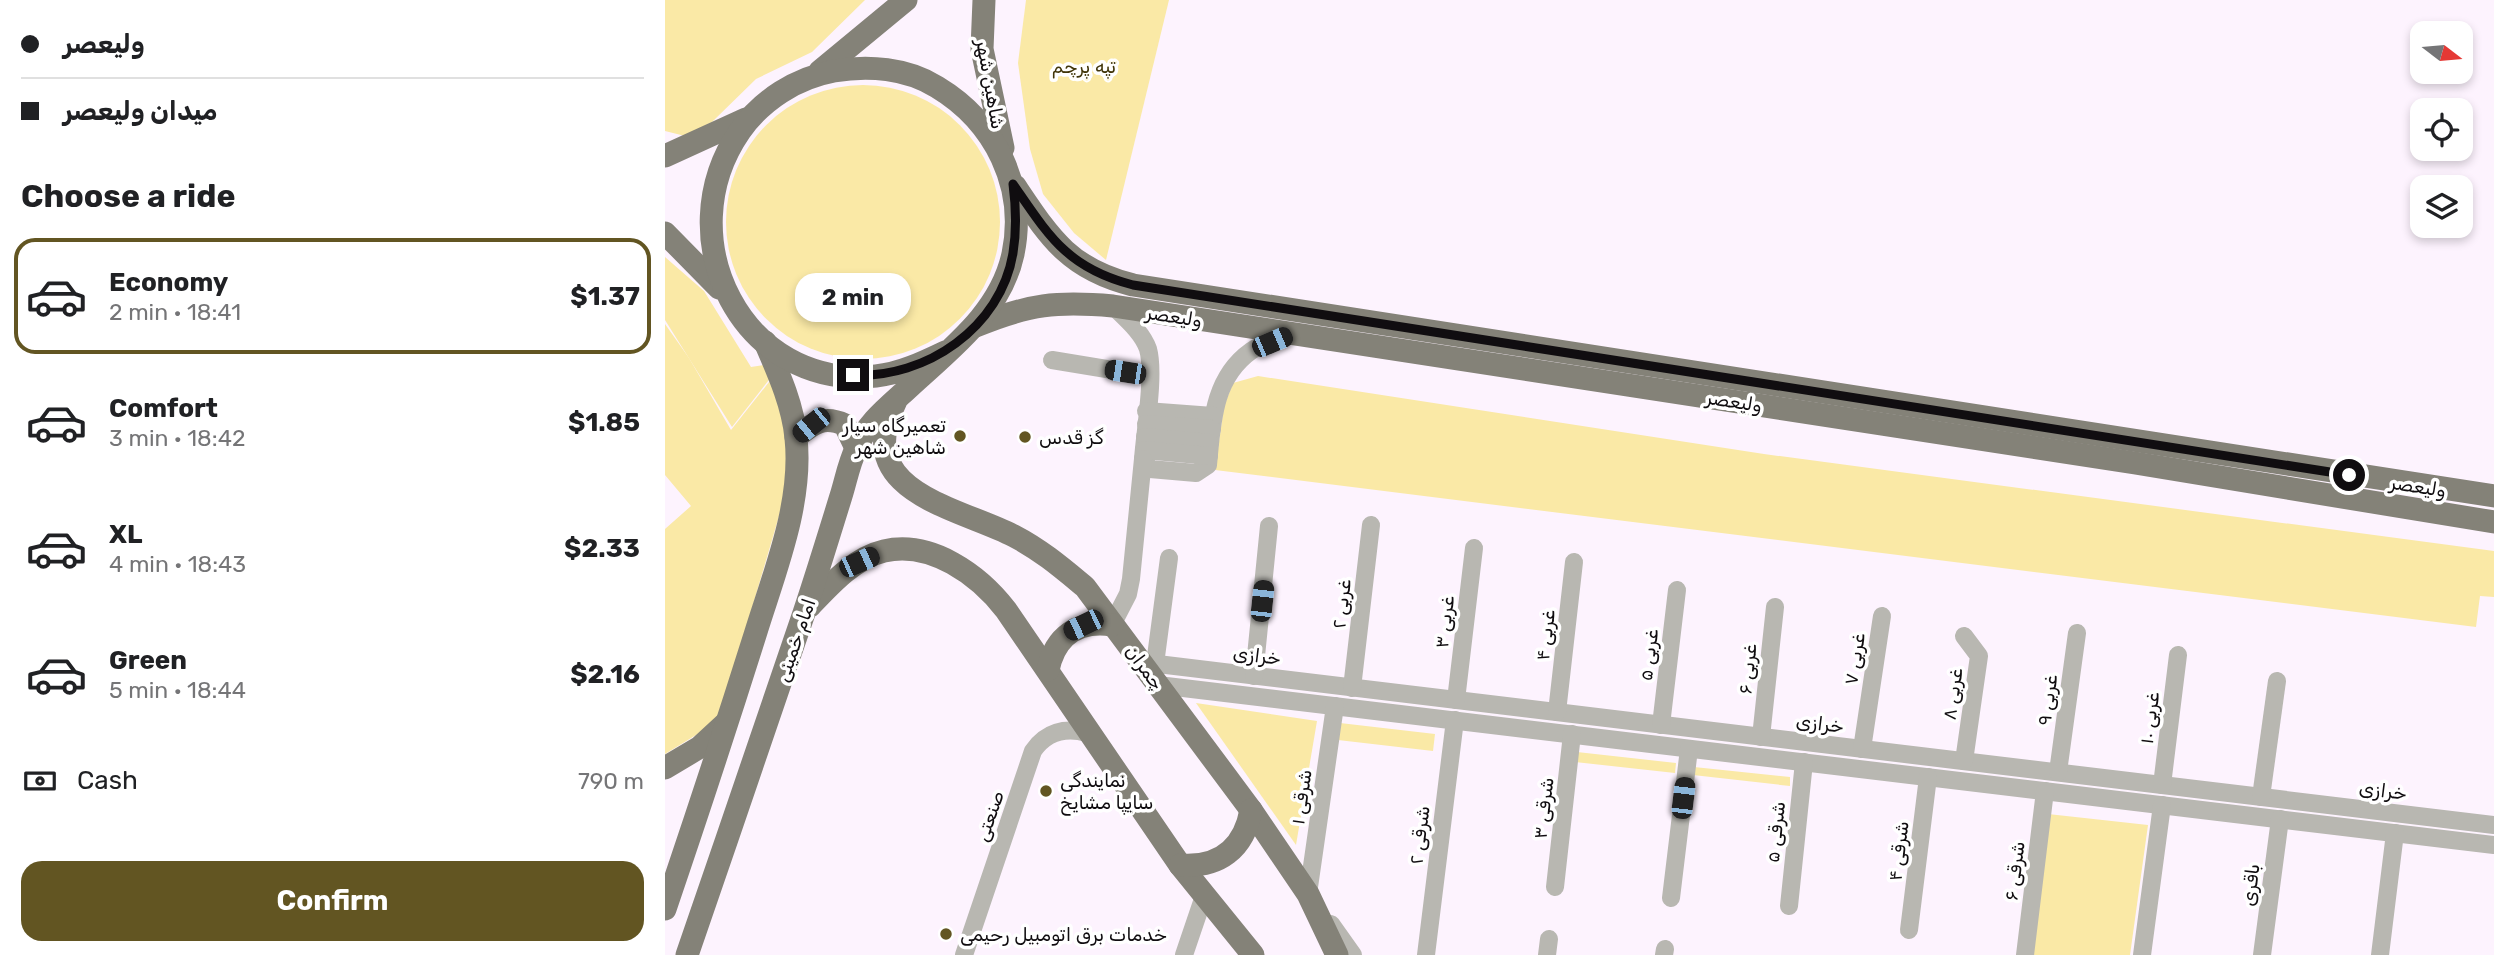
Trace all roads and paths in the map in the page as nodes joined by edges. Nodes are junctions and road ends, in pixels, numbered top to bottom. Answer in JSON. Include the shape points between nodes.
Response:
{"nodes":[{"id":1,"x":906,"y":0,"type":"edge"},
{"id":2,"x":984,"y":0,"type":"edge"},
{"id":3,"x":816,"y":75,"type":"junction"},
{"id":4,"x":749,"y":118,"type":"junction"},
{"id":5,"x":665,"y":156,"type":"edge"},
{"id":6,"x":1010,"y":176,"type":"junction"},
{"id":7,"x":665,"y":233,"type":"edge"},
{"id":8,"x":733,"y":305,"type":"junction"},
{"id":9,"x":1113,"y":306,"type":"junction"},
{"id":10,"x":976,"y":326,"type":"junction"},
{"id":11,"x":1291,"y":334,"type":"junction"},
{"id":12,"x":765,"y":342,"type":"junction"},
{"id":13,"x":945,"y":352,"type":"junction"},
{"id":14,"x":1052,"y":360,"type":"dead end"},
{"id":15,"x":1149,"y":376,"type":"junction"},
{"id":16,"x":898,"y":397,"type":"junction"},
{"id":17,"x":1145,"y":436,"type":"junction"},
{"id":18,"x":1211,"y":436,"type":"junction"},
{"id":19,"x":796,"y":437,"type":"junction"},
{"id":20,"x":856,"y":448,"type":"junction"},
{"id":21,"x":2494,"y":496,"type":"edge"},
{"id":22,"x":2494,"y":522,"type":"edge"},
{"id":23,"x":1371,"y":525,"type":"dead end"},
{"id":24,"x":1269,"y":526,"type":"dead end"},
{"id":25,"x":1474,"y":548,"type":"dead end"},
{"id":26,"x":1169,"y":558,"type":"dead end"},
{"id":27,"x":1574,"y":562,"type":"dead end"},
{"id":28,"x":1677,"y":590,"type":"dead end"},
{"id":29,"x":1775,"y":607,"type":"dead end"},
{"id":30,"x":805,"y":610,"type":"junction"},
{"id":31,"x":1882,"y":616,"type":"dead end"},
{"id":32,"x":1112,"y":625,"type":"junction"},
{"id":33,"x":2077,"y":633,"type":"dead end"},
{"id":34,"x":1964,"y":636,"type":"dead end"},
{"id":35,"x":2178,"y":656,"type":"dead end"},
{"id":36,"x":1048,"y":670,"type":"junction"},
{"id":37,"x":1152,"y":670,"type":"junction"},
{"id":38,"x":1254,"y":676,"type":"junction"},
{"id":39,"x":2277,"y":681,"type":"dead end"},
{"id":40,"x":1352,"y":688,"type":"junction"},
{"id":41,"x":1456,"y":700,"type":"junction"},
{"id":42,"x":1335,"y":706,"type":"junction"},
{"id":43,"x":1557,"y":712,"type":"junction"},
{"id":44,"x":1455,"y":720,"type":"junction"},
{"id":45,"x":728,"y":721,"type":"junction"},
{"id":46,"x":1661,"y":725,"type":"junction"},
{"id":47,"x":1087,"y":733,"type":"junction"},
{"id":48,"x":1572,"y":734,"type":"junction"},
{"id":49,"x":1756,"y":736,"type":"junction"},
{"id":50,"x":1689,"y":749,"type":"junction"},
{"id":51,"x":1861,"y":749,"type":"junction"},
{"id":52,"x":1749,"y":756,"type":"junction"},
{"id":53,"x":1964,"y":761,"type":"junction"},
{"id":54,"x":1804,"y":762,"type":"junction"},
{"id":55,"x":1987,"y":764,"type":"junction"},
{"id":56,"x":665,"y":768,"type":"edge"},
{"id":57,"x":2058,"y":772,"type":"junction"},
{"id":58,"x":1928,"y":777,"type":"junction"},
{"id":59,"x":1984,"y":784,"type":"junction"},
{"id":60,"x":2162,"y":785,"type":"junction"},
{"id":61,"x":2045,"y":791,"type":"junction"},
{"id":62,"x":2261,"y":797,"type":"junction"},
{"id":63,"x":2162,"y":805,"type":"junction"},
{"id":64,"x":1251,"y":810,"type":"junction"},
{"id":65,"x":2280,"y":819,"type":"junction"},
{"id":66,"x":2494,"y":825,"type":"edge"},
{"id":67,"x":2395,"y":833,"type":"junction"},
{"id":68,"x":2494,"y":845,"type":"edge"},
{"id":69,"x":1180,"y":865,"type":"junction"},
{"id":70,"x":1555,"y":887,"type":"dead end"},
{"id":71,"x":1308,"y":894,"type":"junction"},
{"id":72,"x":1204,"y":896,"type":"junction"},
{"id":73,"x":1671,"y":898,"type":"dead end"},
{"id":74,"x":1789,"y":906,"type":"dead end"},
{"id":75,"x":665,"y":909,"type":"edge"},
{"id":76,"x":1225,"y":923,"type":"junction"},
{"id":77,"x":1909,"y":930,"type":"dead end"},
{"id":78,"x":687,"y":955,"type":"edge"},
{"id":79,"x":964,"y":955,"type":"edge"},
{"id":80,"x":1184,"y":955,"type":"edge"},
{"id":81,"x":1244,"y":955,"type":"edge"},
{"id":82,"x":1253,"y":955,"type":"edge"},
{"id":83,"x":1337,"y":955,"type":"edge"},
{"id":84,"x":1353,"y":955,"type":"edge"},
{"id":85,"x":1426,"y":955,"type":"edge"},
{"id":86,"x":2025,"y":955,"type":"edge"},
{"id":87,"x":2142,"y":955,"type":"edge"},
{"id":88,"x":2262,"y":955,"type":"edge"},
{"id":89,"x":2381,"y":955,"type":"edge"}],
"edges":[{"from":1,"to":3,"type":"main road"},
{"from":2,"to":6,"type":"main road","name":"شاهین شهر","via":[[982,49]]},
{"from":3,"to":4,"type":"main road","via":[[779,92]]},
{"from":3,"to":6,"type":"main road","name":"ولیعصر","via":[[869,68],[896,71],[934,84],[967,108],[992,138]]},
{"from":4,"to":5,"type":"main road"},
{"from":4,"to":8,"type":"main road","via":[[726,151],[712,189],[709,229],[713,256]]},
{"from":6,"to":10,"type":"main road","name":"شاهین شهر","via":[[1017,215],[1013,255],[999,293]]},
{"from":6,"to":21,"type":"main road","name":"ولیعصر","via":[[1043,228],[1073,258],[1093,273],[1133,285]]},
{"from":7,"to":8,"type":"main road"},
{"from":8,"to":12,"type":"main road"},
{"from":9,"to":10,"type":"main road","name":"ولیعصر","via":[[1028,306]]},
{"from":9,"to":11,"type":"main road","name":"ولیعصر"},
{"from":9,"to":15,"type":"street","via":[[1147,347]]},
{"from":10,"to":13,"type":"main road"},
{"from":11,"to":18,"type":"street","via":[[1252,350],[1234,366],[1222,383]]},
{"from":11,"to":22,"type":"main road","name":"ولیعصر"},
{"from":12,"to":13,"type":"main road","via":[[798,362],[847,375],[911,369]]},
{"from":12,"to":19,"type":"main road","name":"امام خمینی"},
{"from":13,"to":16,"type":"main road","name":"امام خمینی"},
{"from":14,"to":15,"type":"street"},
{"from":15,"to":17,"type":"street"},
{"from":16,"to":20,"type":"main road","name":"امام خمینی","via":[[871,422]]},
{"from":16,"to":32,"type":"main road","name":"چمران","via":[[884,426],[884,444],[899,479],[918,494],[1014,536],[1050,558],[1084,587]]},
{"from":17,"to":18,"type":"street"},
{"from":17,"to":18,"type":"street"},
{"from":17,"to":18,"type":"street","via":[[1150,470],[1196,473],[1207,466]]},
{"from":17,"to":32,"type":"street","via":[[1131,579]]},
{"from":19,"to":20,"type":"main road","via":[[828,419],[845,425]]},
{"from":19,"to":45,"type":"main road","name":"امام خمینی","via":[[791,510]]},
{"from":20,"to":30,"type":"main road","name":"امام خمینی"},
{"from":23,"to":40,"type":"street","name":"۲ غربی"},
{"from":24,"to":38,"type":"street"},
{"from":25,"to":41,"type":"street","name":"۳ غربی"},
{"from":26,"to":37,"type":"street"},
{"from":27,"to":43,"type":"street","name":"۴ غربی"},
{"from":28,"to":46,"type":"street","name":"۵ غربی"},
{"from":29,"to":49,"type":"street","name":"۶ غربی"},
{"from":30,"to":36,"type":"main road","via":[[859,562],[884,551],[916,551],[944,559],[990,590]]},
{"from":30,"to":78,"type":"main road","name":"امام خمینی"},
{"from":31,"to":51,"type":"street","name":"۷ غربی"},
{"from":32,"to":36,"type":"main road","via":[[1098,623],[1069,632],[1051,655]]},
{"from":32,"to":37,"type":"main road","name":"چمران"},
{"from":33,"to":57,"type":"street","name":"۹ غربی"},
{"from":34,"to":53,"type":"street","name":"۸ غربی","via":[[1979,656]]},
{"from":35,"to":60,"type":"street","name":"۱۰ غربی"},
{"from":36,"to":47,"type":"main road"},
{"from":37,"to":38,"type":"street","name":"خرازی"},
{"from":37,"to":42,"type":"street"},
{"from":37,"to":64,"type":"main road","name":"چمران"},
{"from":38,"to":40,"type":"street","name":"خرازی"},
{"from":39,"to":62,"type":"street"},
{"from":40,"to":41,"type":"street","name":"خرازی"},
{"from":41,"to":43,"type":"street","name":"خرازی"},
{"from":42,"to":44,"type":"street"},
{"from":42,"to":71,"type":"street","name":"۱ شرقی"},
{"from":43,"to":46,"type":"street","name":"خرازی"},
{"from":44,"to":48,"type":"street"},
{"from":44,"to":85,"type":"street","name":"۲ شرقی"},
{"from":45,"to":56,"type":"main road","via":[[700,747]]},
{"from":45,"to":75,"type":"main road","name":"امام خمینی"},
{"from":46,"to":49,"type":"street","name":"خرازی"},
{"from":47,"to":69,"type":"main road"},
{"from":47,"to":79,"type":"street","name":"صنعتی","via":[[1073,729],[1047,735],[1033,751]]},
{"from":48,"to":50,"type":"street"},
{"from":48,"to":70,"type":"street","name":"۳ شرقی"},
{"from":49,"to":51,"type":"street","name":"خرازی"},
{"from":49,"to":52,"type":"street","name":"۶ غربی"},
{"from":50,"to":52,"type":"street"},
{"from":50,"to":73,"type":"street"},
{"from":51,"to":53,"type":"street","name":"خرازی"},
{"from":52,"to":54,"type":"street"},
{"from":53,"to":55,"type":"street","name":"خرازی"},
{"from":54,"to":58,"type":"street"},
{"from":54,"to":74,"type":"street","name":"۵ شرقی"},
{"from":55,"to":57,"type":"street","name":"خرازی"},
{"from":55,"to":59,"type":"street"},
{"from":57,"to":60,"type":"street","name":"خرازی"},
{"from":58,"to":59,"type":"street"},
{"from":58,"to":77,"type":"street","name":"۴ شرقی"},
{"from":59,"to":61,"type":"street"},
{"from":60,"to":62,"type":"street","name":"خرازی"},
{"from":61,"to":63,"type":"street"},
{"from":61,"to":86,"type":"street","name":"۶ شرقی"},
{"from":62,"to":66,"type":"street","name":"خرازی"},
{"from":63,"to":65,"type":"street"},
{"from":63,"to":87,"type":"street"},
{"from":64,"to":69,"type":"main road","via":[[1241,842],[1229,854],[1214,863]]},
{"from":64,"to":71,"type":"main road","name":"چمران"},
{"from":65,"to":67,"type":"street"},
{"from":65,"to":88,"type":"street","name":"باقری"},
{"from":67,"to":68,"type":"street"},
{"from":67,"to":89,"type":"street"},
{"from":69,"to":72,"type":"main road"},
{"from":71,"to":83,"type":"main road","name":"چمران"},
{"from":71,"to":84,"type":"street","name":"چمران"},
{"from":72,"to":76,"type":"main road"},
{"from":72,"to":80,"type":"street"},
{"from":76,"to":81,"type":"street"},
{"from":76,"to":82,"type":"main road"}]}
